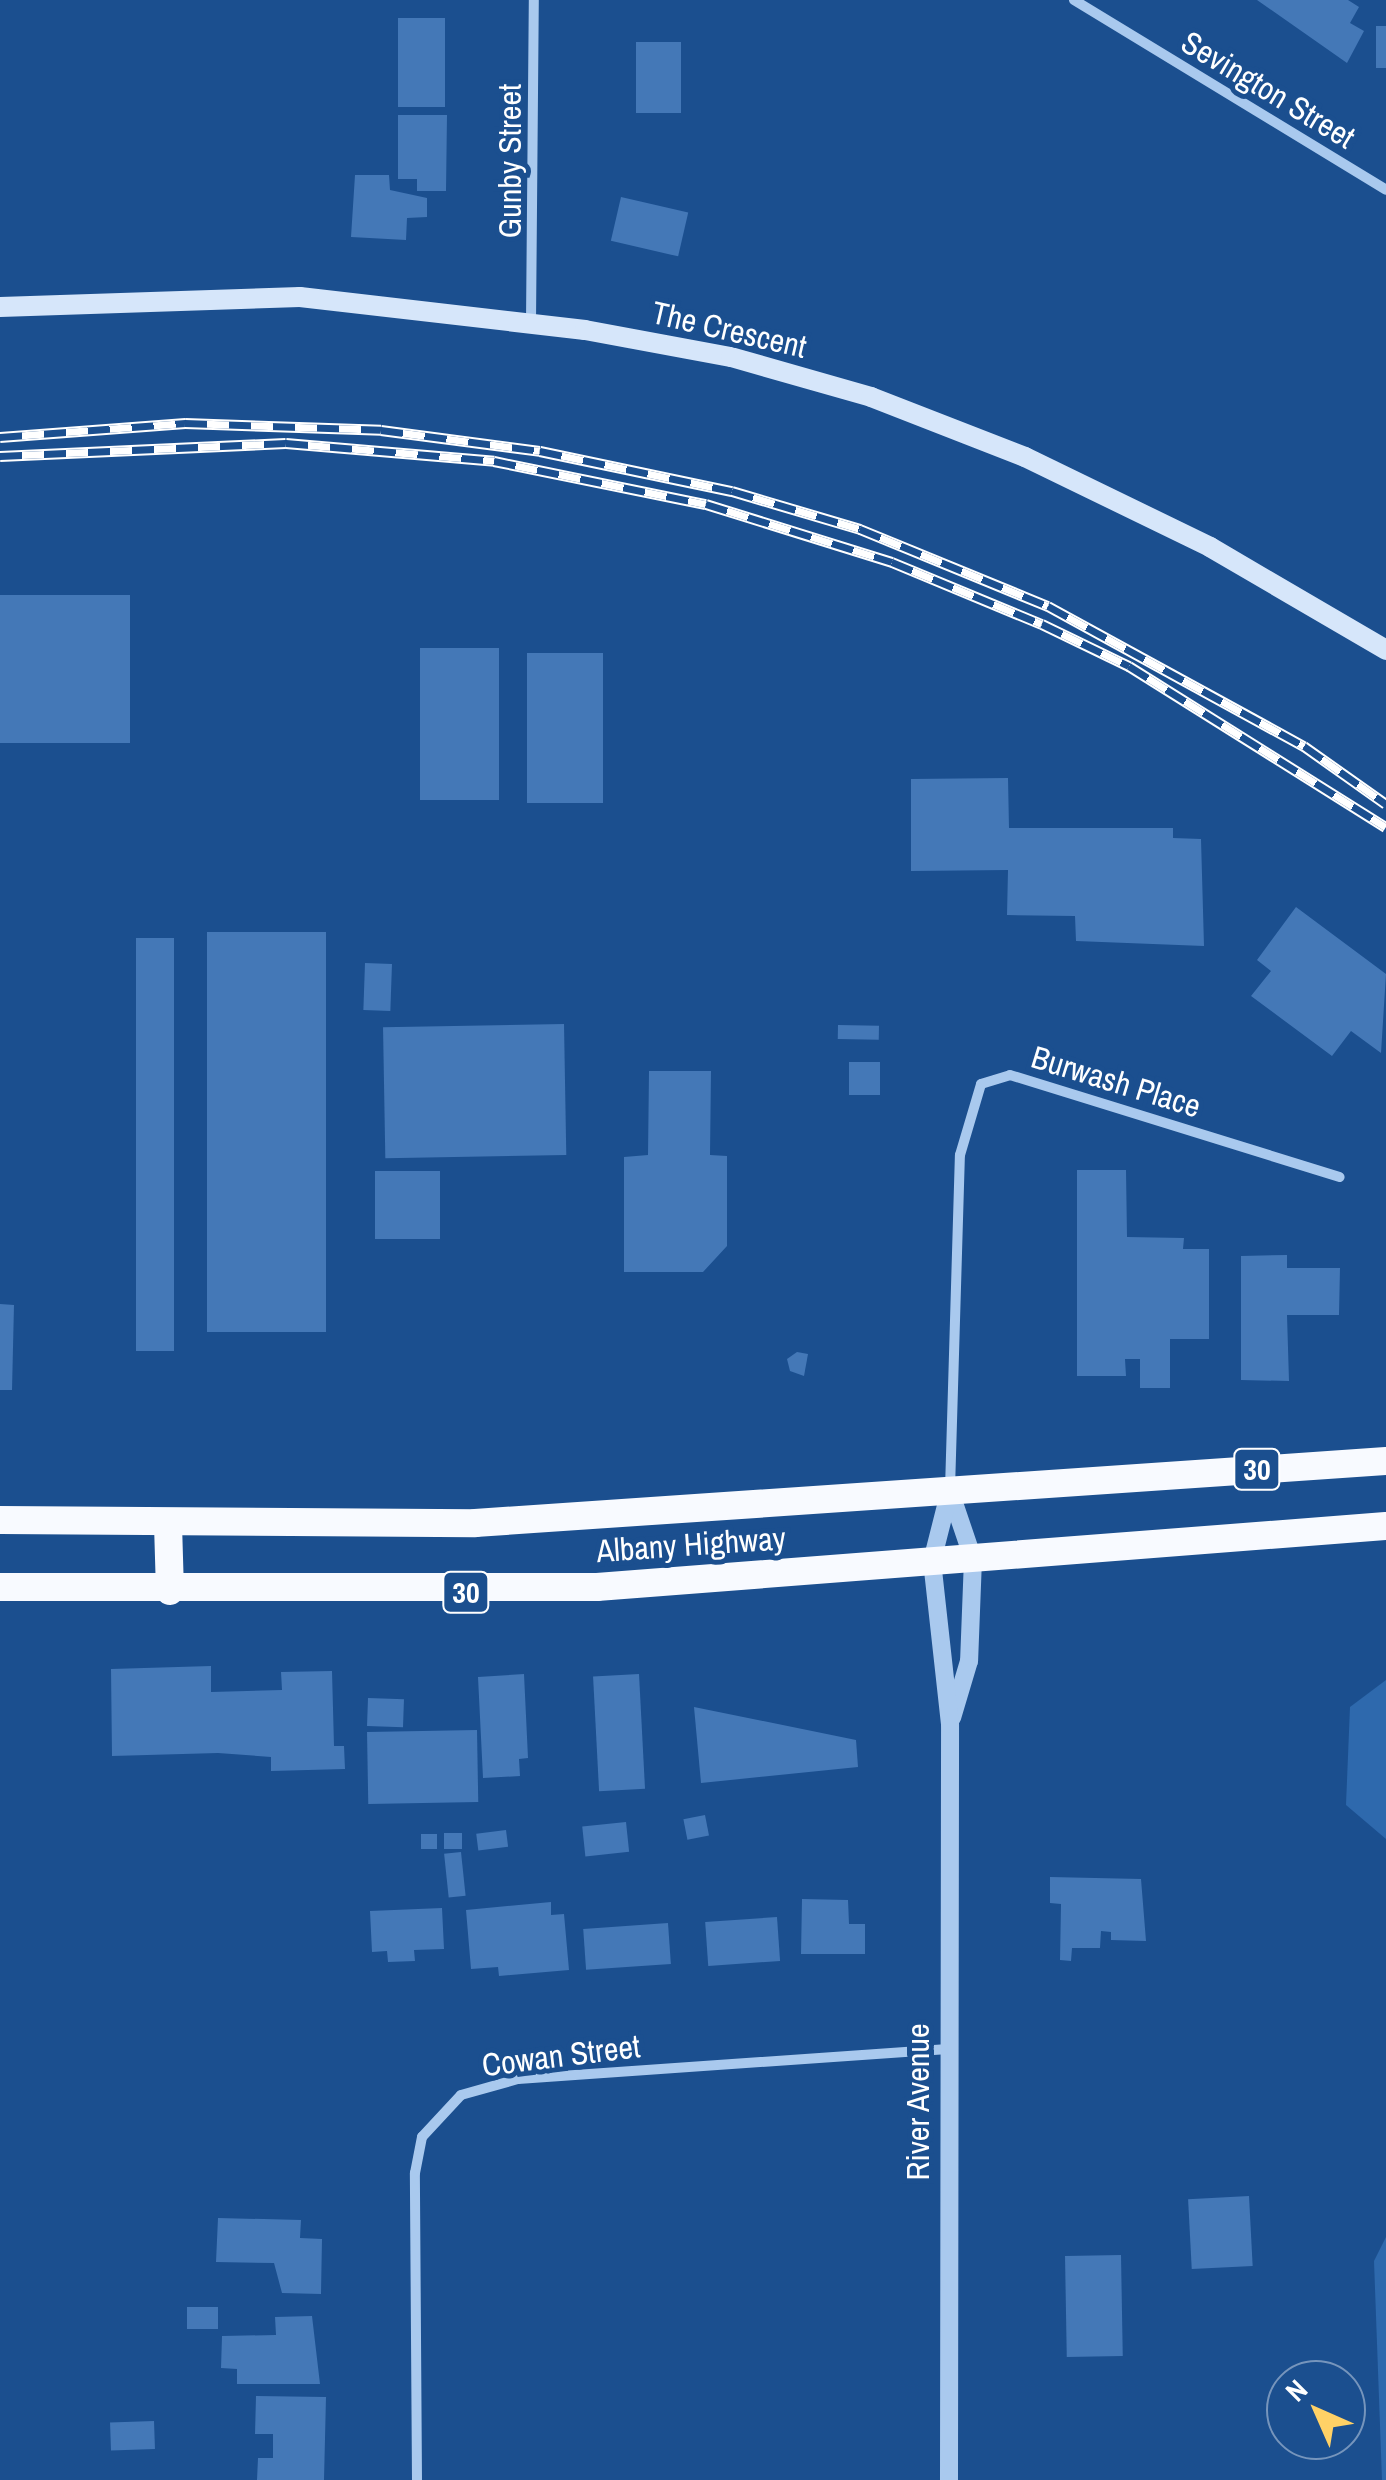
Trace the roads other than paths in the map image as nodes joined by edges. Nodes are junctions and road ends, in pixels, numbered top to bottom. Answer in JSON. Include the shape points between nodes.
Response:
{"nodes":[{"id":1,"x":534,"y":0,"type":"edge"},
{"id":2,"x":1074,"y":0,"type":"edge"},
{"id":3,"x":1386,"y":190,"type":"edge"},
{"id":4,"x":0,"y":308,"type":"edge"},
{"id":5,"x":532,"y":322,"type":"junction"},
{"id":6,"x":1386,"y":650,"type":"edge"},
{"id":7,"x":1340,"y":1177,"type":"dead end"},
{"id":8,"x":1386,"y":1461,"type":"edge"},
{"id":9,"x":950,"y":1490,"type":"junction"},
{"id":10,"x":0,"y":1520,"type":"edge"},
{"id":11,"x":168,"y":1524,"type":"junction"},
{"id":12,"x":1386,"y":1526,"type":"edge"},
{"id":13,"x":973,"y":1559,"type":"junction"},
{"id":14,"x":932,"y":1561,"type":"junction"},
{"id":15,"x":0,"y":1587,"type":"edge"},
{"id":16,"x":170,"y":1591,"type":"junction"},
{"id":17,"x":950,"y":1724,"type":"junction"},
{"id":18,"x":948,"y":2049,"type":"junction"},
{"id":19,"x":417,"y":2480,"type":"edge"},
{"id":20,"x":949,"y":2480,"type":"edge"}],
"edges":[{"from":1,"to":5,"type":"street","name":"Gunby Street"},
{"from":2,"to":3,"type":"street","name":"Sevington Street"},
{"from":4,"to":5,"type":"main road","name":"The Crescent","via":[[300,298]]},
{"from":5,"to":6,"type":"main road","name":"The Crescent","via":[[778,369],[990,442],[1155,518]]},
{"from":7,"to":9,"type":"street","name":"Burwash Place","via":[[1010,1075],[982,1084],[960,1155]]},
{"from":8,"to":9,"type":"highway","name":"Albany Highway","number":"30"},
{"from":9,"to":11,"type":"highway","name":"Albany Highway","number":"30","via":[[475,1523]]},
{"from":9,"to":13,"type":"street"},
{"from":9,"to":14,"type":"street"},
{"from":10,"to":11,"type":"highway","name":"Albany Highway","number":"30"},
{"from":11,"to":16,"type":"highway"},
{"from":12,"to":13,"type":"highway","name":"Albany Highway","number":"30"},
{"from":13,"to":14,"type":"highway","name":"Albany Highway","number":"30"},
{"from":13,"to":17,"type":"street","name":"River Avenue","via":[[969,1660]]},
{"from":14,"to":16,"type":"highway","name":"Albany Highway","number":"30","via":[[598,1587]]},
{"from":14,"to":17,"type":"street","name":"River Avenue"},
{"from":15,"to":16,"type":"highway","name":"Albany Highway","number":"30"},
{"from":17,"to":18,"type":"street","name":"River Avenue"},
{"from":18,"to":19,"type":"street","name":"Cowan Street","via":[[518,2080],[461,2095],[435,2116],[414,2173]]},
{"from":18,"to":20,"type":"street","name":"River Avenue"}]}
